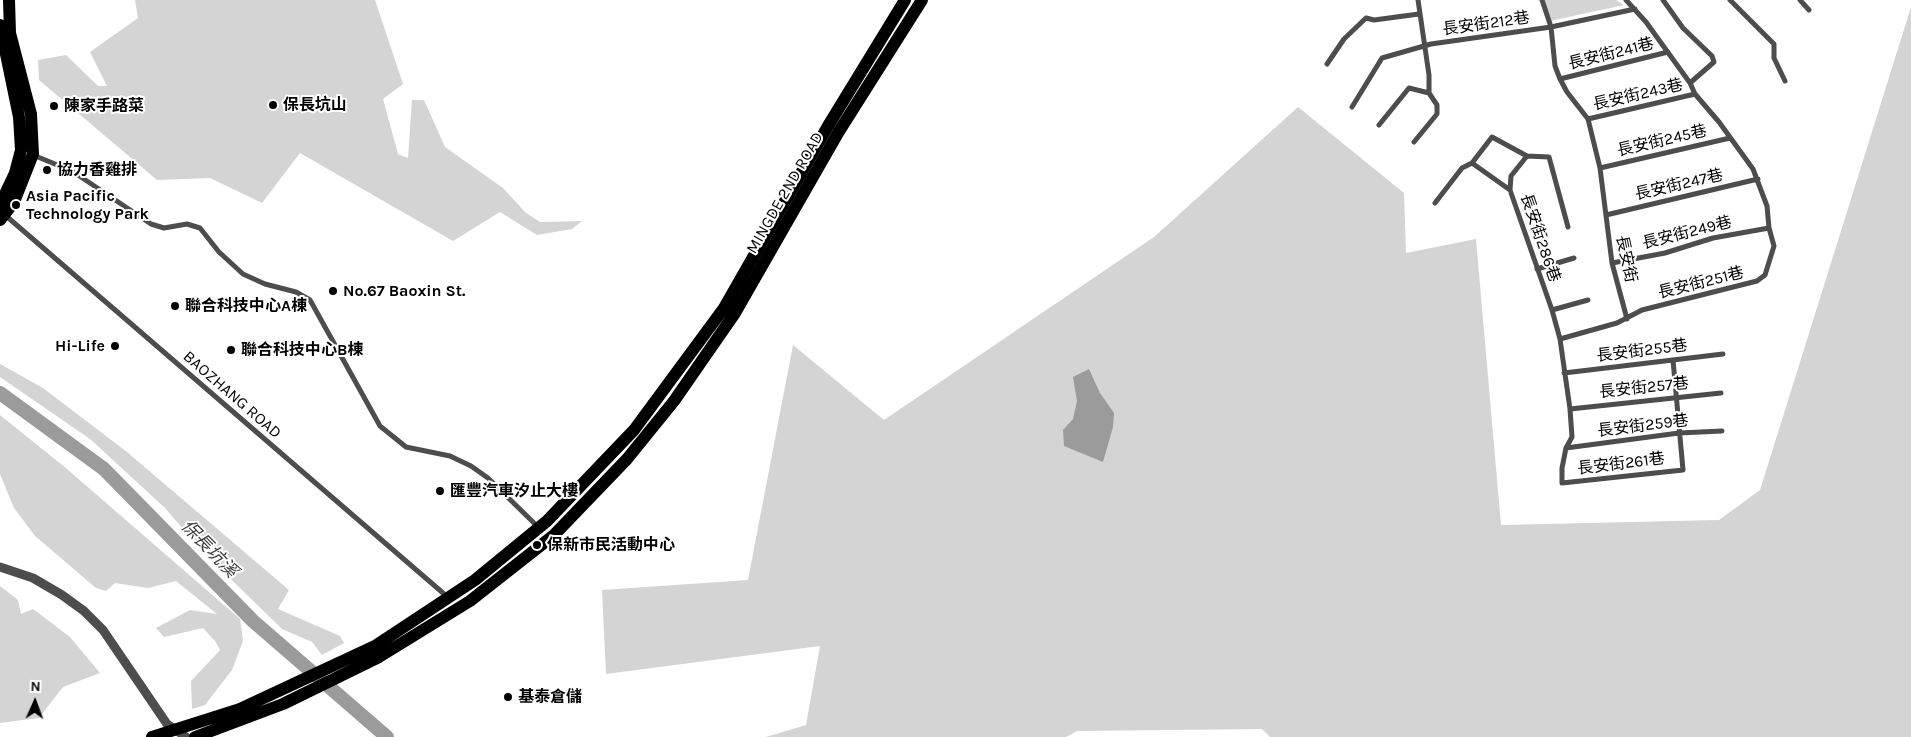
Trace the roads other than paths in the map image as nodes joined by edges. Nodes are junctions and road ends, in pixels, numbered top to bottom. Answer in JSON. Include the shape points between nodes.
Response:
{"nodes":[{"id":1,"x":9,"y":0,"type":"edge"},
{"id":2,"x":905,"y":0,"type":"edge"},
{"id":3,"x":922,"y":0,"type":"edge"},
{"id":4,"x":1418,"y":0,"type":"edge"},
{"id":5,"x":1542,"y":0,"type":"edge"},
{"id":6,"x":1626,"y":0,"type":"edge"},
{"id":7,"x":1663,"y":0,"type":"edge"},
{"id":8,"x":1730,"y":0,"type":"edge"},
{"id":9,"x":1800,"y":0,"type":"edge"},
{"id":10,"x":1636,"y":9,"type":"junction"},
{"id":11,"x":1809,"y":10,"type":"dead end"},
{"id":12,"x":1420,"y":14,"type":"junction"},
{"id":13,"x":0,"y":25,"type":"edge"},
{"id":14,"x":1550,"y":27,"type":"junction"},
{"id":15,"x":1425,"y":46,"type":"junction"},
{"id":16,"x":1668,"y":52,"type":"junction"},
{"id":17,"x":1327,"y":64,"type":"dead end"},
{"id":18,"x":1560,"y":79,"type":"junction"},
{"id":19,"x":1785,"y":81,"type":"dead end"},
{"id":20,"x":1690,"y":83,"type":"junction"},
{"id":21,"x":1429,"y":93,"type":"junction"},
{"id":22,"x":1694,"y":94,"type":"junction"},
{"id":23,"x":1352,"y":107,"type":"dead end"},
{"id":24,"x":1588,"y":119,"type":"junction"},
{"id":25,"x":1379,"y":125,"type":"dead end"},
{"id":26,"x":1730,"y":138,"type":"junction"},
{"id":27,"x":1414,"y":142,"type":"dead end"},
{"id":28,"x":33,"y":154,"type":"junction"},
{"id":29,"x":1528,"y":156,"type":"junction"},
{"id":30,"x":1472,"y":163,"type":"junction"},
{"id":31,"x":1600,"y":168,"type":"junction"},
{"id":32,"x":1758,"y":179,"type":"junction"},
{"id":33,"x":1510,"y":190,"type":"junction"},
{"id":34,"x":1435,"y":203,"type":"dead end"},
{"id":35,"x":2,"y":213,"type":"edge"},
{"id":36,"x":1606,"y":214,"type":"junction"},
{"id":37,"x":1568,"y":227,"type":"dead end"},
{"id":38,"x":1769,"y":228,"type":"junction"},
{"id":39,"x":1574,"y":258,"type":"dead end"},
{"id":40,"x":1612,"y":263,"type":"junction"},
{"id":41,"x":1537,"y":269,"type":"junction"},
{"id":42,"x":1588,"y":300,"type":"dead end"},
{"id":43,"x":1552,"y":310,"type":"junction"},
{"id":44,"x":1627,"y":319,"type":"junction"},
{"id":45,"x":1560,"y":339,"type":"junction"},
{"id":46,"x":1723,"y":354,"type":"dead end"},
{"id":47,"x":1673,"y":360,"type":"junction"},
{"id":48,"x":1564,"y":373,"type":"junction"},
{"id":49,"x":1721,"y":393,"type":"dead end"},
{"id":50,"x":1677,"y":397,"type":"junction"},
{"id":51,"x":1570,"y":409,"type":"junction"},
{"id":52,"x":1722,"y":431,"type":"dead end"},
{"id":53,"x":1679,"y":433,"type":"junction"},
{"id":54,"x":1566,"y":448,"type":"junction"},
{"id":55,"x":534,"y":523,"type":"dead end"},
{"id":56,"x":0,"y":567,"type":"edge"},
{"id":57,"x":443,"y":593,"type":"dead end"},
{"id":58,"x":152,"y":737,"type":"edge"},
{"id":59,"x":186,"y":737,"type":"edge"},
{"id":60,"x":195,"y":737,"type":"edge"}],
"edges":[{"from":1,"to":28,"type":"main road","via":[[10,33],[31,114]]},
{"from":2,"to":58,"type":"main road","name":"MINGDE 2ND ROAD","via":[[828,126],[724,308],[623,443],[547,521],[505,557],[405,628],[357,656],[240,709]]},
{"from":3,"to":60,"type":"main road","name":"MINGDE 2ND ROAD","via":[[838,133],[735,313],[674,401],[627,459],[554,535],[470,601],[410,639],[283,704]]},
{"from":4,"to":12,"type":"street"},
{"from":5,"to":14,"type":"street","name":"長安街"},
{"from":6,"to":10,"type":"street"},
{"from":7,"to":20,"type":"street","via":[[1682,28],[1712,56],[1714,62]]},
{"from":8,"to":19,"type":"street","via":[[1774,44],[1774,58]]},
{"from":9,"to":11,"type":"street"},
{"from":10,"to":14,"type":"street","name":"長安街212巷"},
{"from":10,"to":16,"type":"street"},
{"from":12,"to":15,"type":"street"},
{"from":12,"to":17,"type":"street","via":[[1374,20],[1366,18],[1344,39]]},
{"from":13,"to":35,"type":"main road","via":[[19,117],[21,150]]},
{"from":14,"to":15,"type":"street","name":"長安街212巷"},
{"from":14,"to":18,"type":"street","name":"長安街"},
{"from":15,"to":21,"type":"street"},
{"from":15,"to":23,"type":"street","name":"長安街212巷","via":[[1382,58]]},
{"from":16,"to":18,"type":"street","name":"長安街241巷"},
{"from":16,"to":20,"type":"street"},
{"from":18,"to":24,"type":"street","name":"長安街"},
{"from":20,"to":22,"type":"street"},
{"from":21,"to":25,"type":"street","via":[[1409,88]]},
{"from":21,"to":27,"type":"street","via":[[1437,105],[1437,114]]},
{"from":22,"to":24,"type":"street","name":"長安街243巷"},
{"from":22,"to":26,"type":"street"},
{"from":24,"to":31,"type":"street","name":"長安街"},
{"from":26,"to":31,"type":"street","name":"長安街245巷"},
{"from":26,"to":32,"type":"street"},
{"from":28,"to":35,"type":"main road","via":[[26,176]]},
{"from":28,"to":55,"type":"street","via":[[72,170],[151,224],[164,228],[187,224],[200,228],[243,274],[310,300],[380,426],[406,447],[450,456],[471,466],[488,478]]},
{"from":29,"to":30,"type":"street","via":[[1492,137]]},
{"from":29,"to":33,"type":"street","via":[[1511,176]]},
{"from":29,"to":37,"type":"street","via":[[1549,157]]},
{"from":30,"to":33,"type":"street","name":"長安街286巷"},
{"from":30,"to":34,"type":"street","via":[[1462,168]]},
{"from":31,"to":36,"type":"street","name":"長安街"},
{"from":32,"to":36,"type":"street","name":"長安街247巷"},
{"from":32,"to":38,"type":"street","via":[[1767,206]]},
{"from":33,"to":41,"type":"street","name":"長安街286巷"},
{"from":35,"to":57,"type":"street","name":"BAOZHANG ROAD"},
{"from":36,"to":40,"type":"street","name":"長安街"},
{"from":38,"to":40,"type":"street","name":"長安街249巷"},
{"from":38,"to":44,"type":"street","name":"長安街251巷","via":[[1774,246],[1765,275],[1757,281],[1642,310]]},
{"from":39,"to":41,"type":"street"},
{"from":40,"to":44,"type":"street","name":"長安街"},
{"from":41,"to":43,"type":"street","name":"長安街286巷"},
{"from":42,"to":43,"type":"street"},
{"from":43,"to":45,"type":"street","name":"長安街286巷"},
{"from":44,"to":45,"type":"street"},
{"from":45,"to":48,"type":"street"},
{"from":46,"to":47,"type":"street","name":"長安街255巷"},
{"from":47,"to":48,"type":"street","name":"長安街255巷"},
{"from":47,"to":50,"type":"street"},
{"from":48,"to":51,"type":"street"},
{"from":49,"to":50,"type":"street","name":"長安街257巷"},
{"from":50,"to":51,"type":"street","name":"長安街257巷"},
{"from":50,"to":53,"type":"street"},
{"from":51,"to":54,"type":"street","via":[[1572,436]]},
{"from":52,"to":53,"type":"street","name":"長安街259巷"},
{"from":53,"to":54,"type":"street","name":"長安街259巷"},
{"from":53,"to":54,"type":"street","name":"長安街261巷","via":[[1683,470],[1562,483]]},
{"from":56,"to":59,"type":"street","via":[[33,578],[84,612],[103,630],[167,724]]}]}
